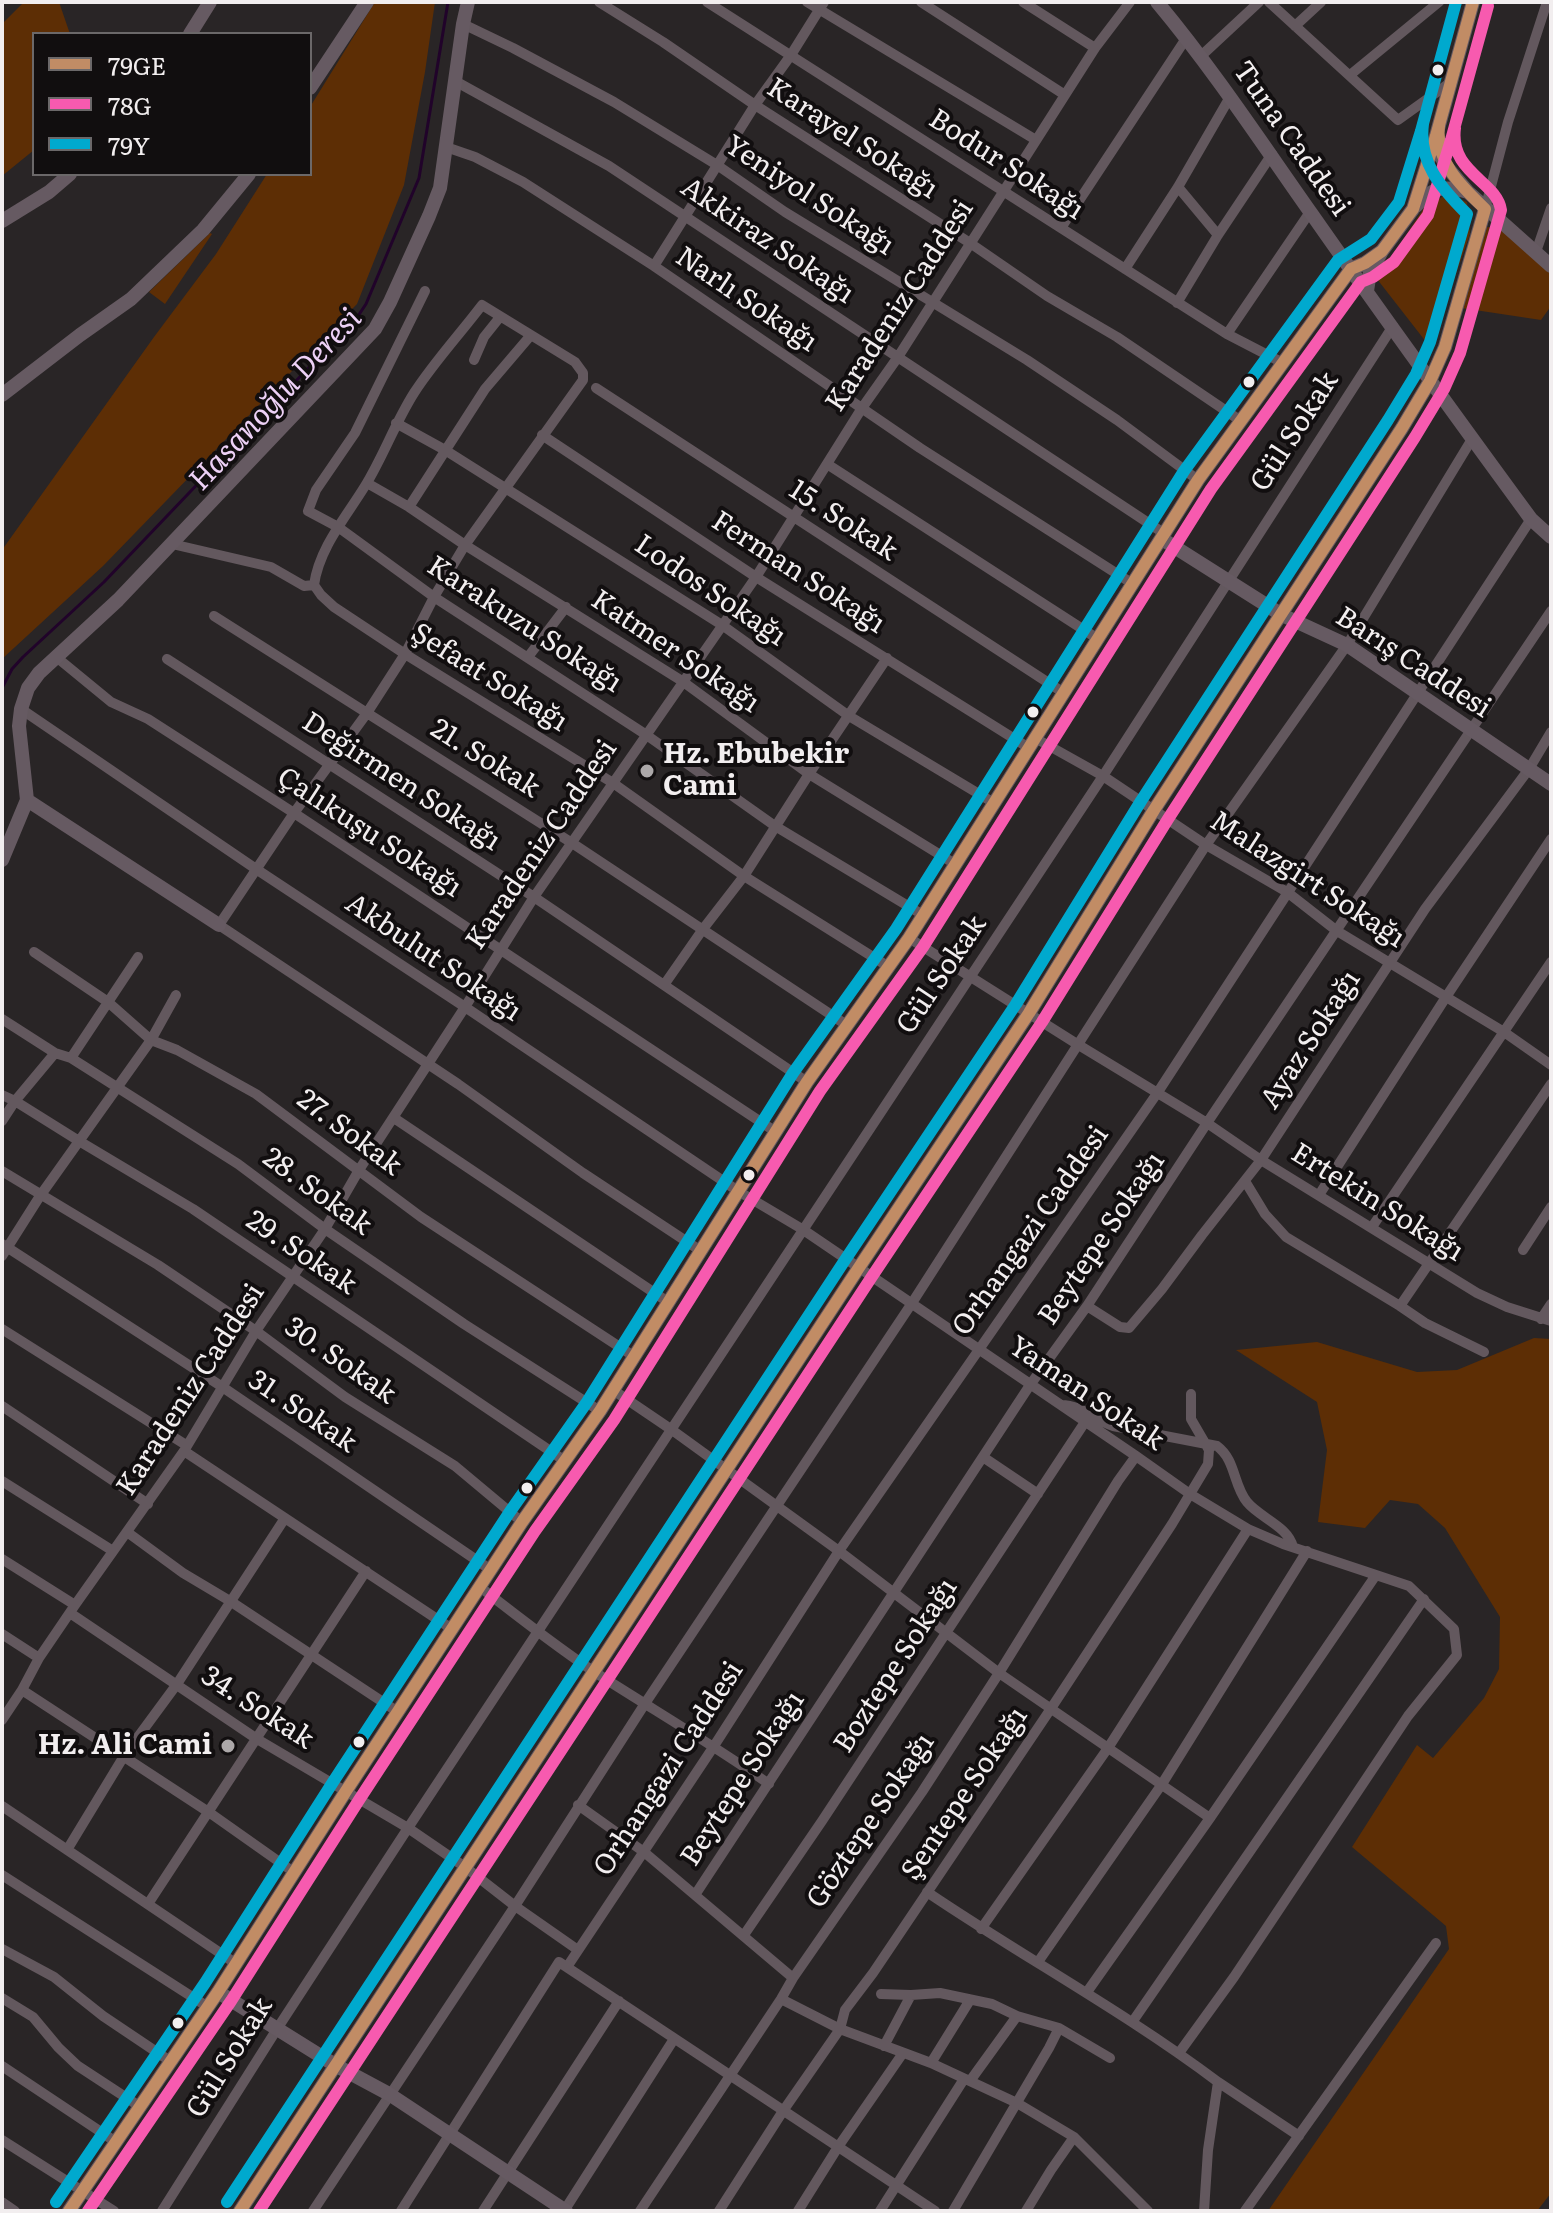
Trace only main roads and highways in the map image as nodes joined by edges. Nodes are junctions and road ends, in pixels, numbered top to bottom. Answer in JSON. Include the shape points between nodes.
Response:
{"nodes":[{"id":1,"x":210,"y":2,"type":"edge"},
{"id":2,"x":367,"y":2,"type":"edge"},
{"id":3,"x":468,"y":2,"type":"edge"},
{"id":4,"x":1157,"y":2,"type":"edge"},
{"id":5,"x":1473,"y":2,"type":"edge"},
{"id":6,"x":191,"y":32,"type":"edge"},
{"id":7,"x":312,"y":85,"type":"edge"},
{"id":8,"x":1436,"y":136,"type":"junction"},
{"id":9,"x":68,"y":176,"type":"edge"},
{"id":10,"x":247,"y":176,"type":"edge"},
{"id":11,"x":1468,"y":192,"type":"junction"},
{"id":12,"x":1413,"y":209,"type":"junction"},
{"id":13,"x":1485,"y":209,"type":"junction"},
{"id":14,"x":2,"y":221,"type":"edge"},
{"id":15,"x":1335,"y":247,"type":"junction"},
{"id":16,"x":1378,"y":254,"type":"junction"},
{"id":17,"x":1551,"y":266,"type":"edge"},
{"id":18,"x":1351,"y":269,"type":"junction"},
{"id":19,"x":1367,"y":291,"type":"junction"},
{"id":20,"x":1445,"y":347,"type":"junction"},
{"id":21,"x":1410,"y":351,"type":"junction"},
{"id":22,"x":1430,"y":381,"type":"junction"},
{"id":23,"x":2,"y":395,"type":"edge"},
{"id":24,"x":1163,"y":536,"type":"junction"},
{"id":25,"x":1551,"y":537,"type":"edge"},
{"id":26,"x":1282,"y":615,"type":"junction"},
{"id":27,"x":1551,"y":784,"type":"edge"},
{"id":28,"x":27,"y":800,"type":"junction"},
{"id":29,"x":2,"y":860,"type":"edge"},
{"id":30,"x":219,"y":925,"type":"road end"},
{"id":31,"x":218,"y":1992,"type":"junction"},
{"id":32,"x":335,"y":2065,"type":"junction"},
{"id":33,"x":69,"y":2211,"type":"edge"},
{"id":34,"x":240,"y":2211,"type":"edge"},
{"id":35,"x":565,"y":2211,"type":"edge"}],
"edges":[{"from":1,"to":6,"type":"main road"},
{"from":2,"to":7,"type":"main road"},
{"from":3,"to":28,"type":"main road","via":[[440,188],[390,302],[375,329],[28,688],[19,726]]},
{"from":4,"to":15,"type":"main road","name":"Tuna Caddesi"},
{"from":5,"to":8,"type":"main road"},
{"from":8,"to":11,"type":"main road","via":[[1446,166]]},
{"from":8,"to":12,"type":"main road"},
{"from":9,"to":14,"type":"main road"},
{"from":10,"to":23,"type":"main road","via":[[203,230],[131,299]]},
{"from":11,"to":12,"type":"main road","via":[[1440,188]]},
{"from":11,"to":13,"type":"main road"},
{"from":12,"to":16,"type":"main road"},
{"from":13,"to":17,"type":"main road"},
{"from":13,"to":20,"type":"main road"},
{"from":15,"to":16,"type":"main road","via":[[1352,256]]},
{"from":15,"to":18,"type":"main road","name":"Tuna Caddesi"},
{"from":16,"to":18,"type":"main road"},
{"from":16,"to":19,"type":"main road"},
{"from":18,"to":19,"type":"main road","name":"Tuna Caddesi"},
{"from":18,"to":24,"type":"main road"},
{"from":19,"to":21,"type":"main road","name":"Tuna Caddesi"},
{"from":20,"to":21,"type":"main road","via":[[1428,354]]},
{"from":20,"to":22,"type":"main road"},
{"from":21,"to":22,"type":"main road","name":"Tuna Caddesi"},
{"from":22,"to":25,"type":"main road","name":"Tuna Caddesi","via":[[1531,519]]},
{"from":22,"to":26,"type":"main road"},
{"from":24,"to":26,"type":"main road","name":"Barış Caddesi"},
{"from":24,"to":31,"type":"main road","via":[[909,938],[807,1082],[635,1357]]},
{"from":26,"to":27,"type":"main road","name":"Barış Caddesi","via":[[1347,645]]},
{"from":26,"to":32,"type":"main road","via":[[1029,1013]]},
{"from":28,"to":29,"type":"main road"},
{"from":28,"to":30,"type":"main road"},
{"from":31,"to":32,"type":"main road"},
{"from":31,"to":33,"type":"main road"},
{"from":32,"to":34,"type":"main road"},
{"from":32,"to":35,"type":"main road","via":[[389,2094]]}]}
